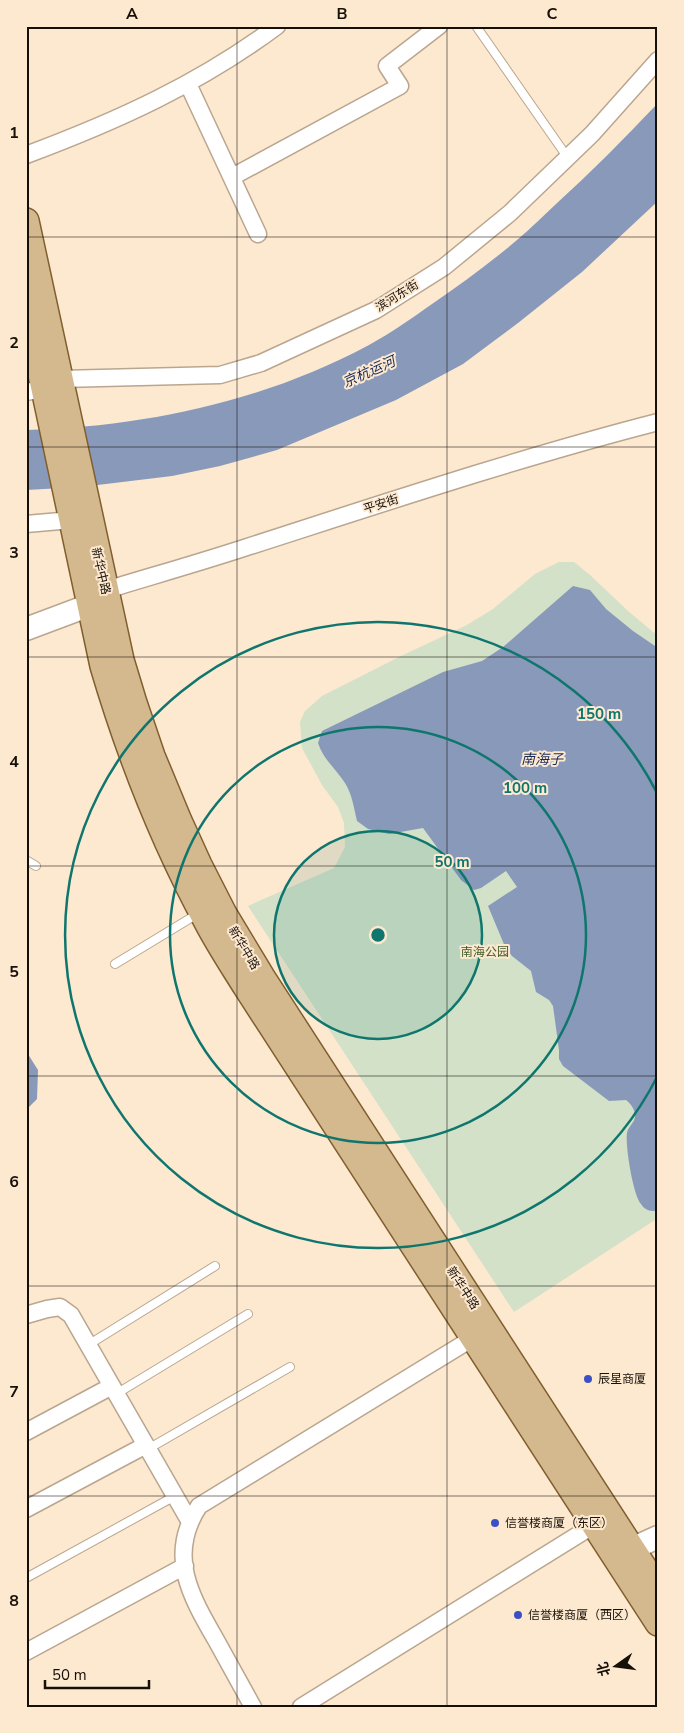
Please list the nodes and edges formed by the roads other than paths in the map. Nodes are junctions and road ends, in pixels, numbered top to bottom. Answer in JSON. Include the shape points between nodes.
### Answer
{"nodes":[{"id":1,"x":277,"y":26,"type":"edge"},
{"id":2,"x":439,"y":26,"type":"edge"},
{"id":3,"x":476,"y":26,"type":"edge"},
{"id":4,"x":658,"y":60,"type":"edge"},
{"id":5,"x":188,"y":84,"type":"junction"},
{"id":6,"x":26,"y":155,"type":"edge"},
{"id":7,"x":568,"y":158,"type":"junction"},
{"id":8,"x":232,"y":177,"type":"junction"},
{"id":9,"x":26,"y":221,"type":"edge"},
{"id":10,"x":258,"y":234,"type":"dead end"},
{"id":11,"x":26,"y":304,"type":"edge"},
{"id":12,"x":44,"y":387,"type":"edge"},
{"id":13,"x":658,"y":422,"type":"edge"},
{"id":14,"x":75,"y":507,"type":"junction"},
{"id":15,"x":26,"y":524,"type":"edge"},
{"id":16,"x":98,"y":597,"type":"junction"},
{"id":17,"x":26,"y":629,"type":"edge"},
{"id":18,"x":26,"y":860,"type":"edge"},
{"id":19,"x":36,"y":866,"type":"dead end"},
{"id":20,"x":201,"y":911,"type":"junction"},
{"id":21,"x":115,"y":964,"type":"dead end"},
{"id":22,"x":215,"y":1266,"type":"dead end"},
{"id":23,"x":248,"y":1314,"type":"dead end"},
{"id":24,"x":26,"y":1315,"type":"edge"},
{"id":25,"x":473,"y":1338,"type":"junction"},
{"id":26,"x":88,"y":1344,"type":"junction"},
{"id":27,"x":290,"y":1367,"type":"dead end"},
{"id":28,"x":114,"y":1390,"type":"junction"},
{"id":29,"x":26,"y":1432,"type":"edge"},
{"id":30,"x":147,"y":1447,"type":"junction"},
{"id":31,"x":175,"y":1496,"type":"junction"},
{"id":32,"x":26,"y":1509,"type":"edge"},
{"id":33,"x":190,"y":1522,"type":"junction"},
{"id":34,"x":594,"y":1525,"type":"junction"},
{"id":35,"x":658,"y":1537,"type":"edge"},
{"id":36,"x":624,"y":1553,"type":"junction"},
{"id":37,"x":185,"y":1566,"type":"junction"},
{"id":38,"x":26,"y":1578,"type":"edge"},
{"id":39,"x":658,"y":1589,"type":"edge"},
{"id":40,"x":658,"y":1623,"type":"edge"},
{"id":41,"x":26,"y":1652,"type":"edge"},
{"id":42,"x":253,"y":1707,"type":"edge"},
{"id":43,"x":301,"y":1707,"type":"edge"}],
"edges":[{"from":1,"to":5,"type":"street"},
{"from":2,"to":8,"type":"street","via":[[387,66],[400,86]]},
{"from":3,"to":7,"type":"lane"},
{"from":4,"to":7,"type":"street","name":"滨河东街"},
{"from":5,"to":6,"type":"street","via":[[93,130]]},
{"from":5,"to":8,"type":"street"},
{"from":7,"to":12,"type":"street","name":"滨河东街","via":[[510,213],[444,267],[376,310],[261,363],[220,375]]},
{"from":8,"to":10,"type":"street"},
{"from":9,"to":12,"type":"main road","name":"新华中路"},
{"from":11,"to":12,"type":"main road","name":"新华中路"},
{"from":12,"to":14,"type":"main road","name":"新华中路","via":[[61,422]]},
{"from":13,"to":16,"type":"street","name":"平安街","via":[[411,494]]},
{"from":14,"to":15,"type":"street"},
{"from":14,"to":16,"type":"main road","name":"新华中路"},
{"from":16,"to":17,"type":"street","name":"平安街"},
{"from":16,"to":20,"type":"main road","name":"新华中路","via":[[103,666],[116,710],[162,829]]},
{"from":16,"to":36,"type":"main road","name":"新华中路","via":[[152,756],[224,914]]},
{"from":18,"to":19,"type":"lane"},
{"from":20,"to":21,"type":"lane"},
{"from":20,"to":25,"type":"main road","name":"新华中路","via":[[252,996]]},
{"from":22,"to":26,"type":"lane"},
{"from":23,"to":28,"type":"lane"},
{"from":24,"to":26,"type":"street","via":[[60,1307],[71,1315]]},
{"from":25,"to":33,"type":"street","via":[[199,1506]]},
{"from":25,"to":34,"type":"main road","name":"新华中路"},
{"from":26,"to":28,"type":"street"},
{"from":27,"to":30,"type":"lane"},
{"from":28,"to":29,"type":"street"},
{"from":28,"to":30,"type":"street"},
{"from":30,"to":31,"type":"street"},
{"from":30,"to":32,"type":"street"},
{"from":31,"to":33,"type":"street"},
{"from":31,"to":38,"type":"lane"},
{"from":33,"to":37,"type":"street","via":[[185,1536]]},
{"from":34,"to":36,"type":"main road","name":"新华中路"},
{"from":34,"to":43,"type":"street"},
{"from":35,"to":36,"type":"street"},
{"from":36,"to":39,"type":"main road","name":"新华中路"},
{"from":36,"to":40,"type":"main road","name":"新华中路"},
{"from":37,"to":41,"type":"street"},
{"from":37,"to":42,"type":"street","via":[[197,1606]]}]}
